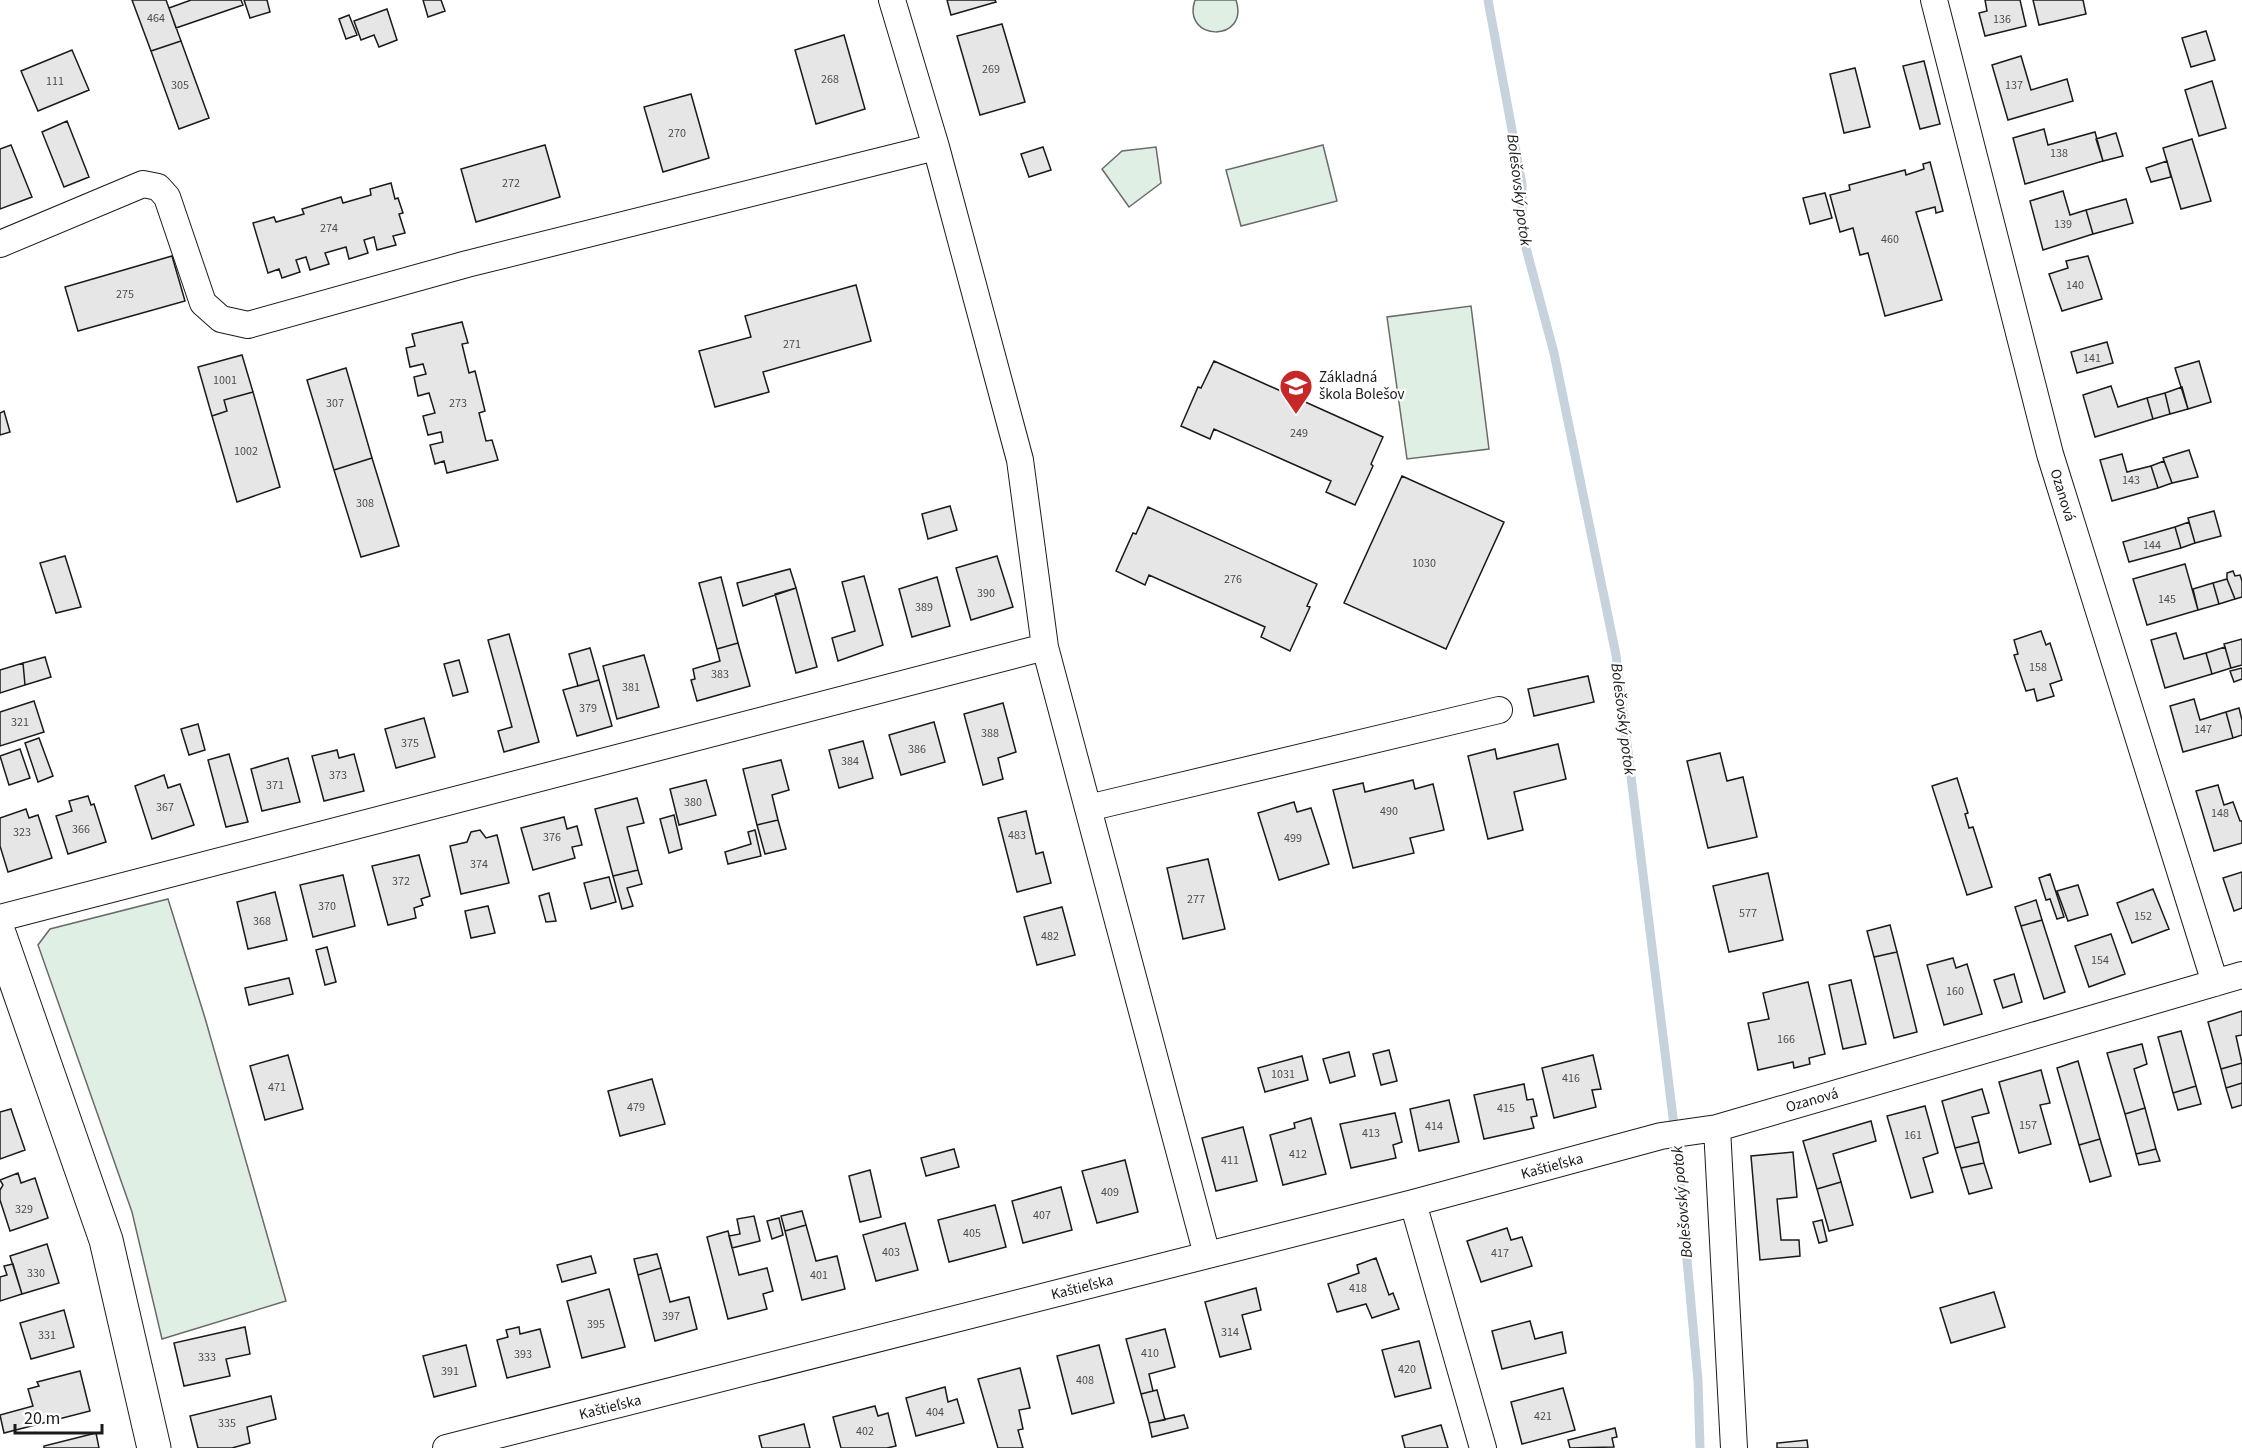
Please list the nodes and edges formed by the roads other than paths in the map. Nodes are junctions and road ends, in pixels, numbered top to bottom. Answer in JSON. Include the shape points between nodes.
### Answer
{"nodes":[{"id":1,"x":892,"y":0,"type":"edge"},
{"id":2,"x":1934,"y":0,"type":"edge"},
{"id":3,"x":936,"y":147,"type":"junction"},
{"id":4,"x":0,"y":244,"type":"edge"},
{"id":5,"x":1045,"y":647,"type":"junction"},
{"id":6,"x":1499,"y":710,"type":"dead end"},
{"id":7,"x":1088,"y":808,"type":"junction"},
{"id":8,"x":0,"y":918,"type":"edge"},
{"id":9,"x":0,"y":936,"type":"edge"},
{"id":10,"x":2242,"y":975,"type":"edge"},
{"id":11,"x":2215,"y":982,"type":"junction"},
{"id":12,"x":1717,"y":1128,"type":"junction"},
{"id":13,"x":1413,"y":1203,"type":"junction"},
{"id":14,"x":1208,"y":1255,"type":"junction"},
{"id":15,"x":154,"y":1448,"type":"edge"},
{"id":16,"x":447,"y":1448,"type":"edge"},
{"id":17,"x":1482,"y":1448,"type":"edge"},
{"id":18,"x":1734,"y":1448,"type":"edge"}],
"edges":[{"from":1,"to":3,"type":"street"},
{"from":2,"to":11,"type":"street","name":"Ozanová","via":[[2050,454]]},
{"from":3,"to":4,"type":"street","via":[[467,264],[248,325],[221,319],[203,303],[167,197],[158,187],[143,184]]},
{"from":3,"to":5,"type":"street","via":[[1020,460]]},
{"from":5,"to":7,"type":"street"},
{"from":5,"to":8,"type":"street"},
{"from":6,"to":7,"type":"street"},
{"from":7,"to":14,"type":"street"},
{"from":9,"to":15,"type":"street","via":[[106,1240]]},
{"from":10,"to":11,"type":"street","name":"Ozanová"},
{"from":11,"to":12,"type":"street","name":"Ozanová"},
{"from":12,"to":13,"type":"street","name":"Kaštieľska","via":[[1661,1136]]},
{"from":12,"to":18,"type":"street"},
{"from":13,"to":14,"type":"street","name":"Kaštieľska"},
{"from":13,"to":17,"type":"street"},
{"from":14,"to":16,"type":"street","name":"Kaštieľska"}]}
